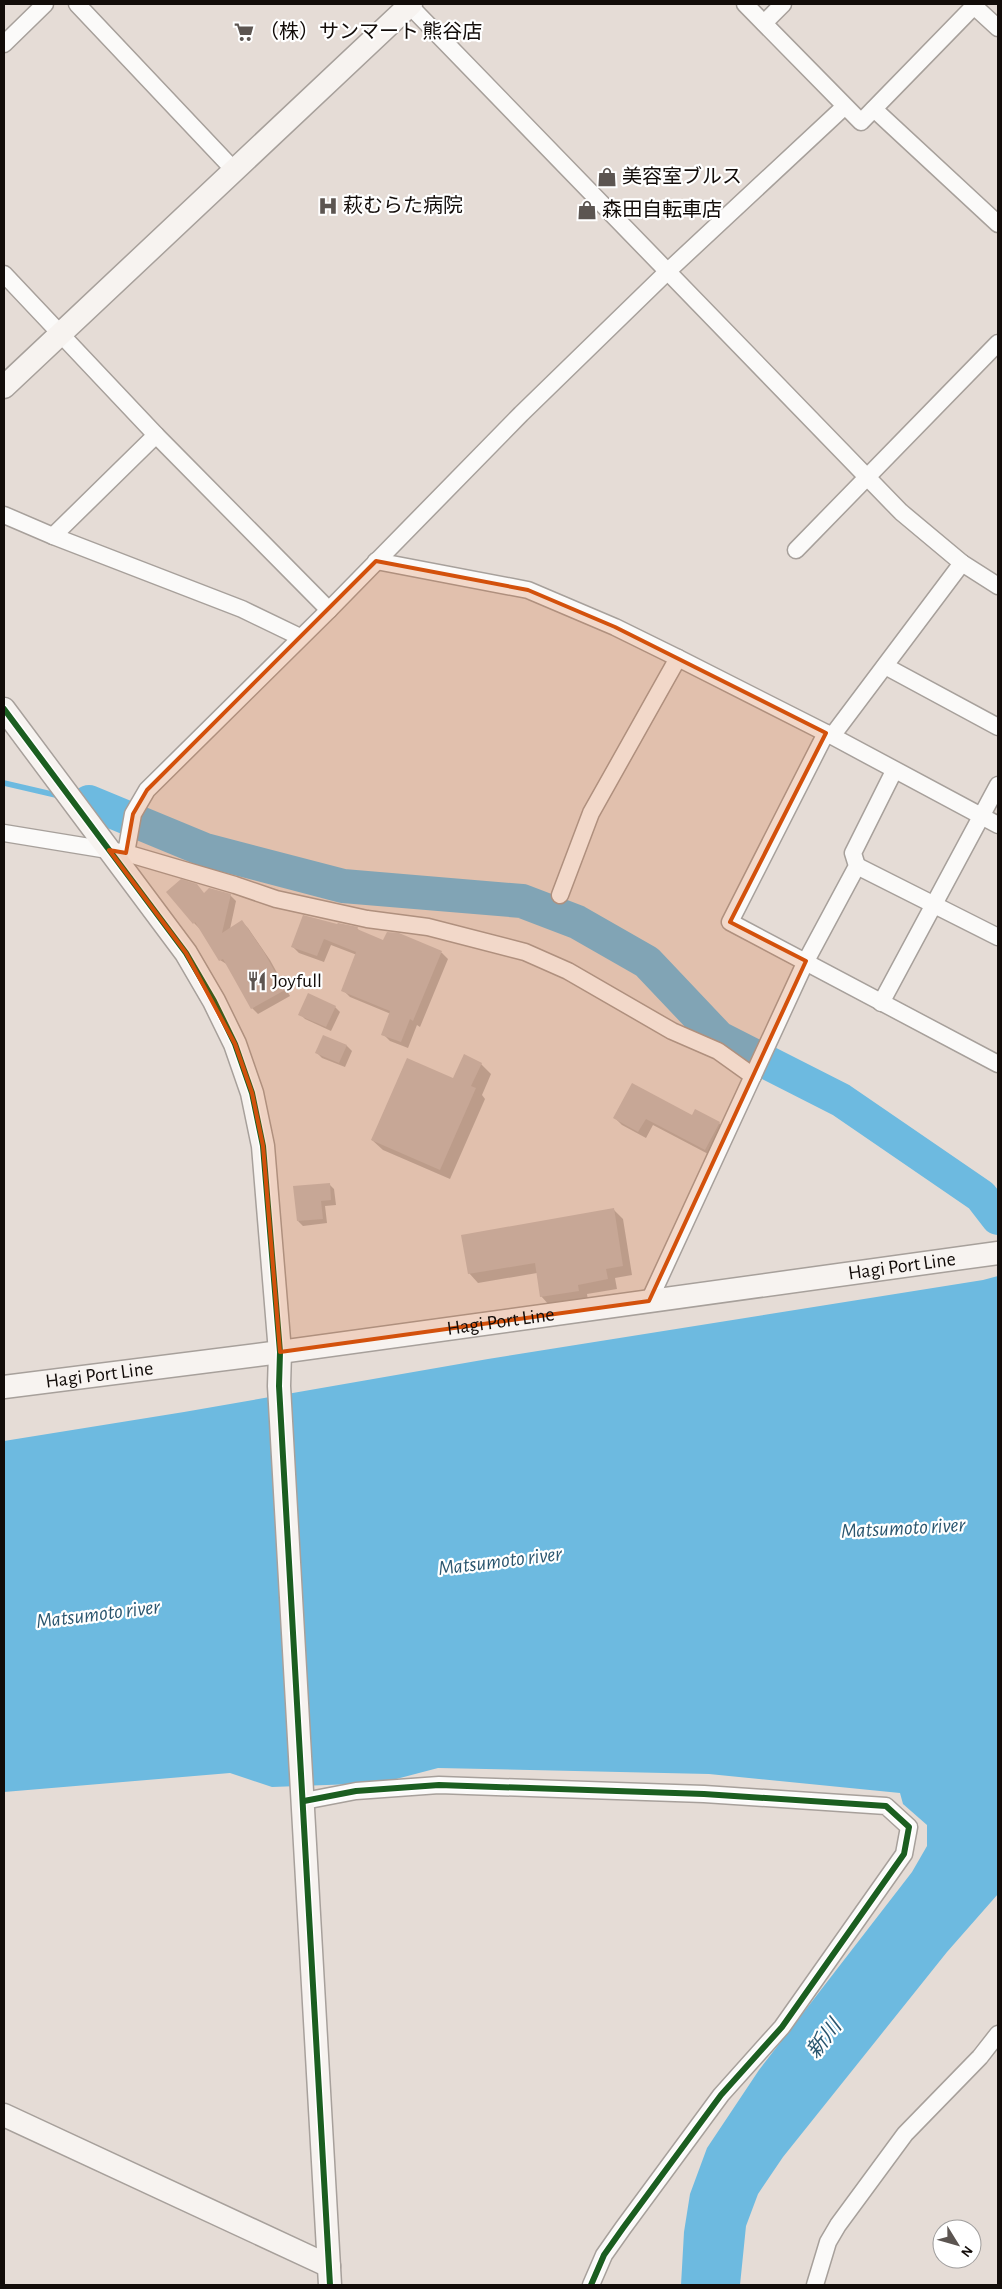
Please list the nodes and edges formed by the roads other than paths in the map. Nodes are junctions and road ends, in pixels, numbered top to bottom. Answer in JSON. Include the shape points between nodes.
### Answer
{"nodes":[{"id":1,"x":45,"y":4,"type":"edge"},
{"id":2,"x":77,"y":4,"type":"edge"},
{"id":3,"x":410,"y":4,"type":"edge"},
{"id":4,"x":745,"y":4,"type":"edge"},
{"id":5,"x":783,"y":4,"type":"edge"},
{"id":6,"x":975,"y":5,"type":"edge"},
{"id":7,"x":764,"y":23,"type":"junction"},
{"id":8,"x":998,"y":28,"type":"edge"},
{"id":9,"x":4,"y":44,"type":"edge"},
{"id":10,"x":844,"y":107,"type":"junction"},
{"id":11,"x":874,"y":109,"type":"junction"},
{"id":12,"x":233,"y":169,"type":"junction"},
{"id":13,"x":998,"y":224,"type":"edge"},
{"id":14,"x":668,"y":271,"type":"junction"},
{"id":15,"x":4,"y":274,"type":"edge"},
{"id":16,"x":60,"y":333,"type":"junction"},
{"id":17,"x":998,"y":343,"type":"edge"},
{"id":18,"x":4,"y":387,"type":"edge"},
{"id":19,"x":156,"y":435,"type":"junction"},
{"id":20,"x":866,"y":477,"type":"junction"},
{"id":21,"x":4,"y":515,"type":"edge"},
{"id":22,"x":53,"y":536,"type":"junction"},
{"id":23,"x":796,"y":550,"type":"dead end"},
{"id":24,"x":376,"y":561,"type":"junction"},
{"id":25,"x":962,"y":563,"type":"junction"},
{"id":26,"x":998,"y":586,"type":"edge"},
{"id":27,"x":329,"y":610,"type":"junction"},
{"id":28,"x":300,"y":637,"type":"junction"},
{"id":29,"x":678,"y":658,"type":"junction"},
{"id":30,"x":885,"y":666,"type":"junction"},
{"id":31,"x":4,"y":709,"type":"edge"},
{"id":32,"x":998,"y":727,"type":"edge"},
{"id":33,"x":829,"y":735,"type":"junction"},
{"id":34,"x":894,"y":771,"type":"junction"},
{"id":35,"x":998,"y":785,"type":"edge"},
{"id":36,"x":981,"y":816,"type":"junction"},
{"id":37,"x":998,"y":825,"type":"edge"},
{"id":38,"x":4,"y":833,"type":"edge"},
{"id":39,"x":118,"y":852,"type":"junction"},
{"id":40,"x":858,"y":866,"type":"junction"},
{"id":41,"x":560,"y":895,"type":"dead end"},
{"id":42,"x":935,"y":904,"type":"junction"},
{"id":43,"x":998,"y":937,"type":"edge"},
{"id":44,"x":806,"y":962,"type":"junction"},
{"id":45,"x":881,"y":1003,"type":"junction"},
{"id":46,"x":998,"y":1064,"type":"edge"},
{"id":47,"x":755,"y":1072,"type":"junction"},
{"id":48,"x":997,"y":1253,"type":"edge"},
{"id":49,"x":649,"y":1301,"type":"junction"},
{"id":50,"x":280,"y":1352,"type":"junction"},
{"id":51,"x":4,"y":1387,"type":"edge"},
{"id":52,"x":303,"y":1795,"type":"junction"},
{"id":53,"x":998,"y":2034,"type":"edge"},
{"id":54,"x":4,"y":2115,"type":"edge"},
{"id":55,"x":329,"y":2276,"type":"edge"},
{"id":56,"x":342,"y":2285,"type":"edge"},
{"id":57,"x":591,"y":2285,"type":"edge"},
{"id":58,"x":815,"y":2285,"type":"edge"}],
"edges":[{"from":1,"to":9,"type":"street"},
{"from":2,"to":12,"type":"street"},
{"from":3,"to":12,"type":"street"},
{"from":3,"to":14,"type":"street"},
{"from":4,"to":7,"type":"street"},
{"from":5,"to":7,"type":"street"},
{"from":6,"to":8,"type":"street"},
{"from":6,"to":11,"type":"street"},
{"from":7,"to":10,"type":"street"},
{"from":10,"to":11,"type":"street","via":[[861,122]]},
{"from":10,"to":14,"type":"street"},
{"from":11,"to":13,"type":"street"},
{"from":12,"to":16,"type":"street"},
{"from":14,"to":20,"type":"street"},
{"from":14,"to":24,"type":"street"},
{"from":15,"to":16,"type":"street"},
{"from":16,"to":18,"type":"street"},
{"from":16,"to":19,"type":"street"},
{"from":17,"to":20,"type":"street"},
{"from":19,"to":22,"type":"street"},
{"from":19,"to":27,"type":"street"},
{"from":20,"to":23,"type":"street"},
{"from":20,"to":25,"type":"street","via":[[901,512]]},
{"from":21,"to":22,"type":"street"},
{"from":22,"to":28,"type":"street","via":[[242,608]]},
{"from":24,"to":27,"type":"street"},
{"from":24,"to":29,"type":"street","via":[[528,590]]},
{"from":25,"to":26,"type":"street"},
{"from":25,"to":30,"type":"street"},
{"from":27,"to":28,"type":"street"},
{"from":28,"to":39,"type":"street","via":[[147,790],[133,814]]},
{"from":29,"to":33,"type":"street"},
{"from":29,"to":41,"type":"street","via":[[591,813]]},
{"from":30,"to":32,"type":"street"},
{"from":30,"to":33,"type":"street"},
{"from":31,"to":39,"type":"street"},
{"from":33,"to":34,"type":"street"},
{"from":33,"to":44,"type":"street","via":[[730,922]]},
{"from":34,"to":36,"type":"street"},
{"from":34,"to":40,"type":"street","via":[[853,853]]},
{"from":35,"to":36,"type":"street"},
{"from":36,"to":37,"type":"street"},
{"from":36,"to":42,"type":"street"},
{"from":38,"to":39,"type":"street"},
{"from":39,"to":47,"type":"street","via":[[276,899],[367,919],[428,927],[525,952],[568,971],[672,1031]]},
{"from":39,"to":50,"type":"street","via":[[214,1001],[235,1044],[252,1093],[264,1146]]},
{"from":40,"to":42,"type":"street"},
{"from":40,"to":44,"type":"street"},
{"from":42,"to":43,"type":"street"},
{"from":42,"to":45,"type":"street"},
{"from":44,"to":45,"type":"street"},
{"from":44,"to":47,"type":"street"},
{"from":45,"to":46,"type":"street"},
{"from":47,"to":49,"type":"street"},
{"from":48,"to":49,"type":"street","name":"Hagi Port Line"},
{"from":49,"to":50,"type":"street","name":"Hagi Port Line"},
{"from":50,"to":51,"type":"street","name":"Hagi Port Line"},
{"from":50,"to":52,"type":"street","via":[[279,1386]]},
{"from":52,"to":55,"type":"street"},
{"from":52,"to":57,"type":"street","via":[[438,1785],[704,1794],[886,1806],[909,1826],[904,1854],[782,2027],[721,2095],[623,2228],[604,2255]]},
{"from":53,"to":58,"type":"street","via":[[980,2058],[905,2134],[860,2195],[828,2242]]},
{"from":54,"to":55,"type":"street"},
{"from":55,"to":56,"type":"street"}]}
